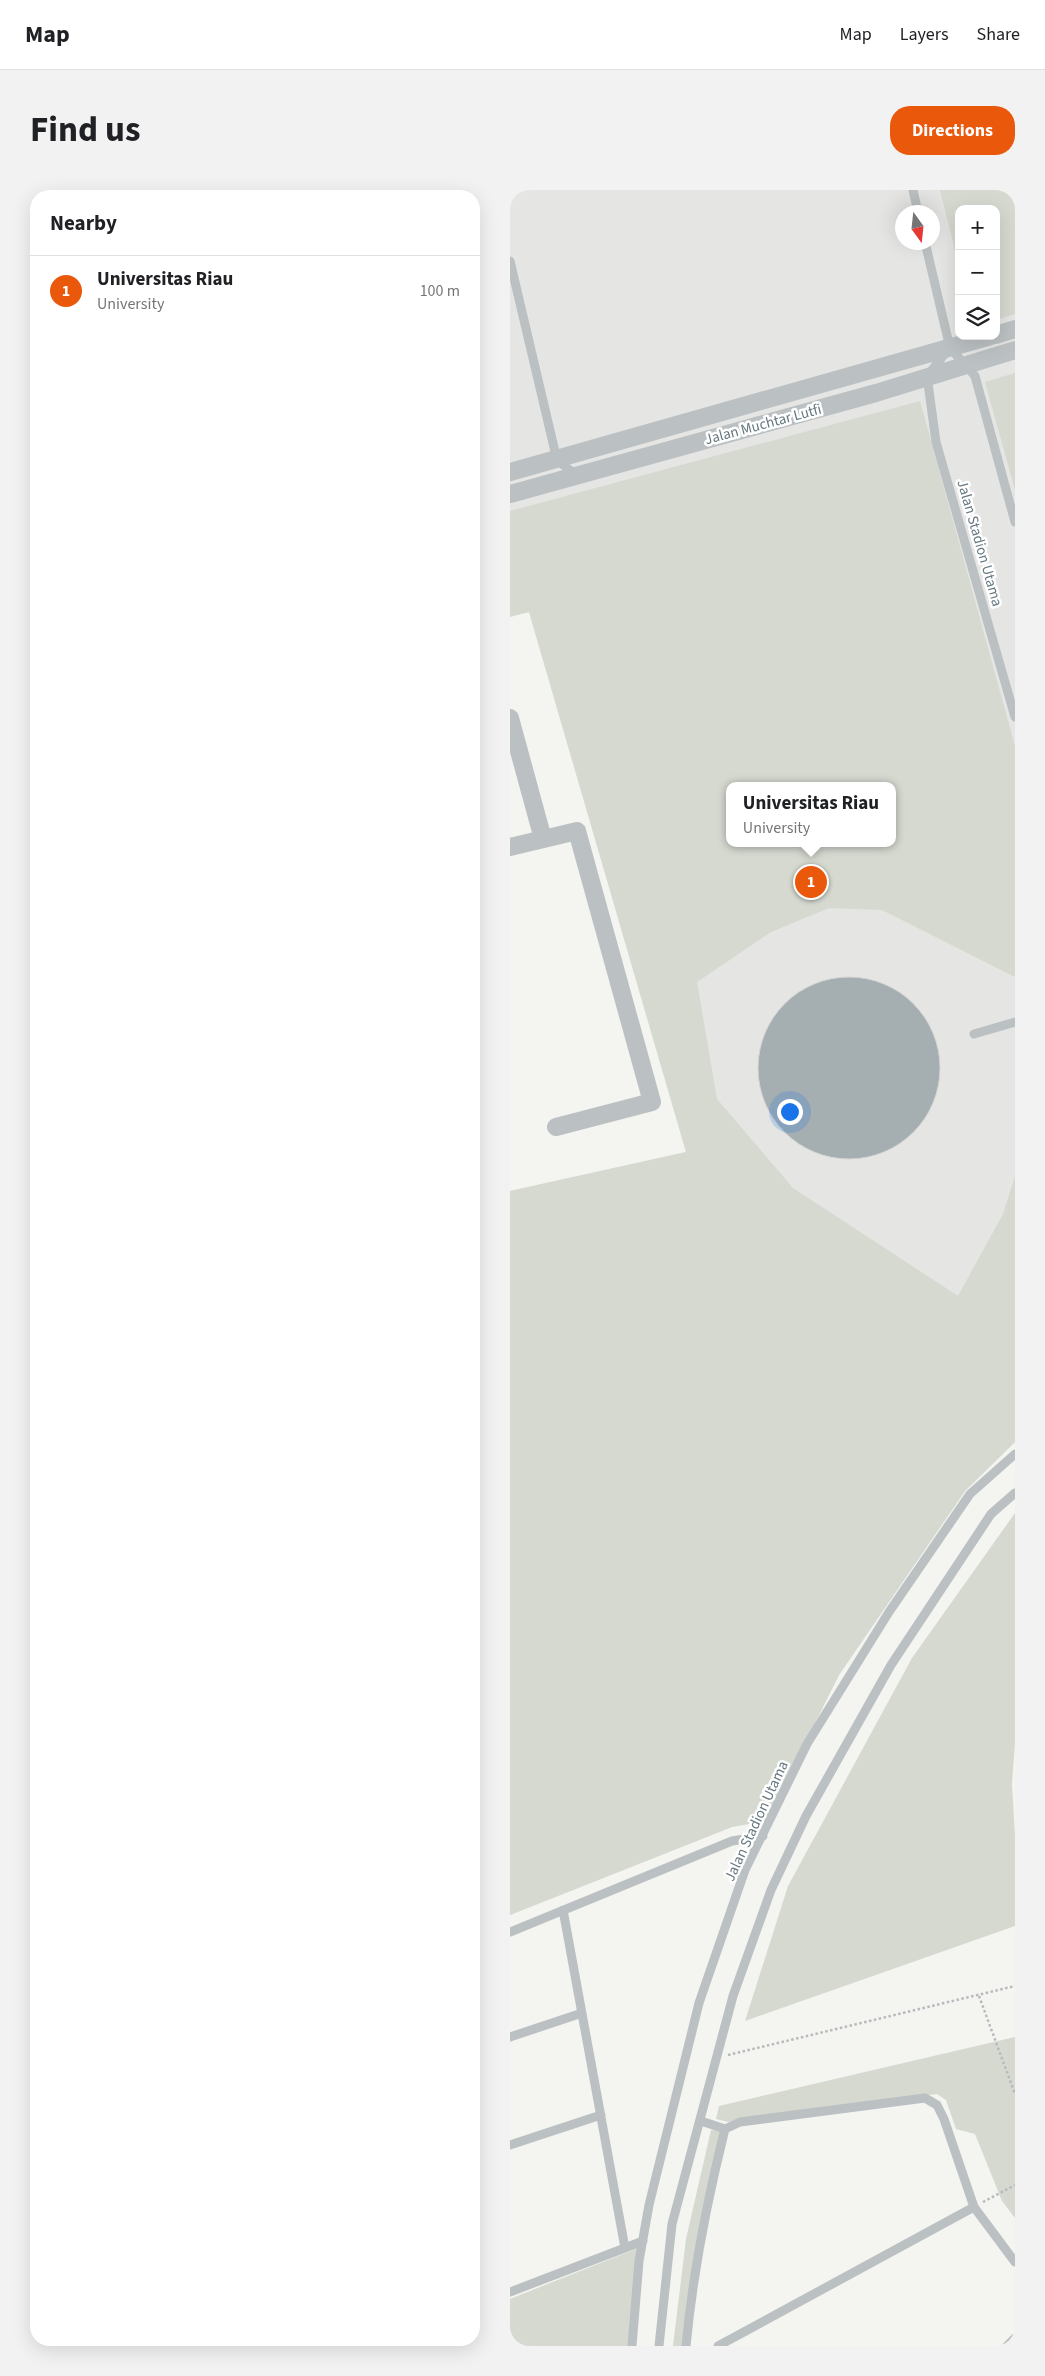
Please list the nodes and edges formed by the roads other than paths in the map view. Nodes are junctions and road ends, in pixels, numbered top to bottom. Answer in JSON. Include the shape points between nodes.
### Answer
{"nodes":[{"id":1,"x":913,"y":190,"type":"edge"},
{"id":2,"x":916,"y":205,"type":"edge"},
{"id":3,"x":927,"y":250,"type":"edge"},
{"id":4,"x":510,"y":261,"type":"edge"},
{"id":5,"x":1015,"y":329,"type":"edge"},
{"id":6,"x":1000,"y":334,"type":"edge"},
{"id":7,"x":977,"y":340,"type":"edge"},
{"id":8,"x":950,"y":348,"type":"junction"},
{"id":9,"x":1015,"y":350,"type":"edge"},
{"id":10,"x":964,"y":365,"type":"junction"},
{"id":11,"x":927,"y":376,"type":"junction"},
{"id":12,"x":557,"y":460,"type":"junction"},
{"id":13,"x":510,"y":472,"type":"edge"},
{"id":14,"x":576,"y":475,"type":"junction"},
{"id":15,"x":510,"y":494,"type":"edge"},
{"id":16,"x":1015,"y":522,"type":"edge"},
{"id":17,"x":1015,"y":717,"type":"edge"},
{"id":18,"x":510,"y":718,"type":"edge"},
{"id":19,"x":543,"y":840,"type":"junction"},
{"id":20,"x":510,"y":847,"type":"edge"},
{"id":21,"x":1015,"y":1022,"type":"edge"},
{"id":22,"x":974,"y":1034,"type":"dead end"},
{"id":23,"x":556,"y":1127,"type":"dead end"},
{"id":24,"x":1015,"y":1454,"type":"edge"},
{"id":25,"x":1015,"y":1493,"type":"edge"},
{"id":26,"x":763,"y":1836,"type":"junction"},
{"id":27,"x":563,"y":1910,"type":"junction"},
{"id":28,"x":510,"y":1932,"type":"edge"},
{"id":29,"x":582,"y":2013,"type":"junction"},
{"id":30,"x":510,"y":2037,"type":"edge"},
{"id":31,"x":601,"y":2115,"type":"junction"},
{"id":32,"x":701,"y":2121,"type":"junction"},
{"id":33,"x":725,"y":2130,"type":"junction"},
{"id":34,"x":510,"y":2145,"type":"edge"},
{"id":35,"x":974,"y":2207,"type":"junction"},
{"id":36,"x":643,"y":2241,"type":"junction"},
{"id":37,"x":625,"y":2248,"type":"junction"},
{"id":38,"x":1015,"y":2262,"type":"edge"},
{"id":39,"x":510,"y":2292,"type":"edge"},
{"id":40,"x":1015,"y":2338,"type":"edge"},
{"id":41,"x":632,"y":2346,"type":"edge"},
{"id":42,"x":659,"y":2346,"type":"edge"},
{"id":43,"x":686,"y":2346,"type":"edge"},
{"id":44,"x":718,"y":2346,"type":"edge"},
{"id":45,"x":1007,"y":2346,"type":"edge"}],
"edges":[{"from":1,"to":2,"type":"lane"},
{"from":3,"to":8,"type":"lane"},
{"from":4,"to":12,"type":"lane"},
{"from":5,"to":6,"type":"street"},
{"from":7,"to":8,"type":"street","name":"Jalan Muchtar Lutfi"},
{"from":8,"to":10,"type":"lane"},
{"from":8,"to":11,"type":"lane"},
{"from":8,"to":12,"type":"street","name":"Jalan Muchtar Lutfi"},
{"from":9,"to":10,"type":"street","name":"Jalan Muchtar Lutfi"},
{"from":10,"to":11,"type":"street","name":"Jalan Muchtar Lutfi"},
{"from":10,"to":16,"type":"lane","via":[[975,376]]},
{"from":11,"to":14,"type":"street","name":"Jalan Muchtar Lutfi","via":[[876,393]]},
{"from":11,"to":17,"type":"lane","name":"Jalan Stadion Utama","via":[[936,442]]},
{"from":12,"to":13,"type":"street","name":"Jalan Muchtar Lutfi"},
{"from":12,"to":14,"type":"lane"},
{"from":14,"to":15,"type":"street","name":"Jalan Muchtar Lutfi"},
{"from":18,"to":19,"type":"street"},
{"from":19,"to":20,"type":"street"},
{"from":19,"to":23,"type":"street","via":[[577,831],[652,1102]]},
{"from":21,"to":22,"type":"lane"},
{"from":24,"to":26,"type":"lane","name":"Jalan Stadion Utama","via":[[970,1494],[889,1612],[807,1744]]},
{"from":25,"to":32,"type":"lane","via":[[991,1514],[891,1665],[806,1816],[770,1890],[733,1996]]},
{"from":26,"to":27,"type":"lane","via":[[732,1841]]},
{"from":26,"to":36,"type":"lane","name":"Jalan Stadion Utama","via":[[745,1870],[699,2003]]},
{"from":27,"to":28,"type":"lane"},
{"from":27,"to":29,"type":"lane"},
{"from":29,"to":30,"type":"lane"},
{"from":29,"to":31,"type":"lane"},
{"from":31,"to":34,"type":"lane"},
{"from":31,"to":37,"type":"lane"},
{"from":32,"to":33,"type":"lane"},
{"from":32,"to":42,"type":"lane","via":[[672,2224]]},
{"from":33,"to":35,"type":"lane","via":[[740,2122],[925,2098],[937,2105],[944,2119]]},
{"from":33,"to":43,"type":"lane","via":[[705,2214]]},
{"from":35,"to":38,"type":"lane"},
{"from":35,"to":44,"type":"lane"},
{"from":36,"to":37,"type":"lane"},
{"from":36,"to":41,"type":"lane","name":"Jalan Stadion Utama"},
{"from":37,"to":39,"type":"lane"},
{"from":40,"to":45,"type":"lane"}]}
